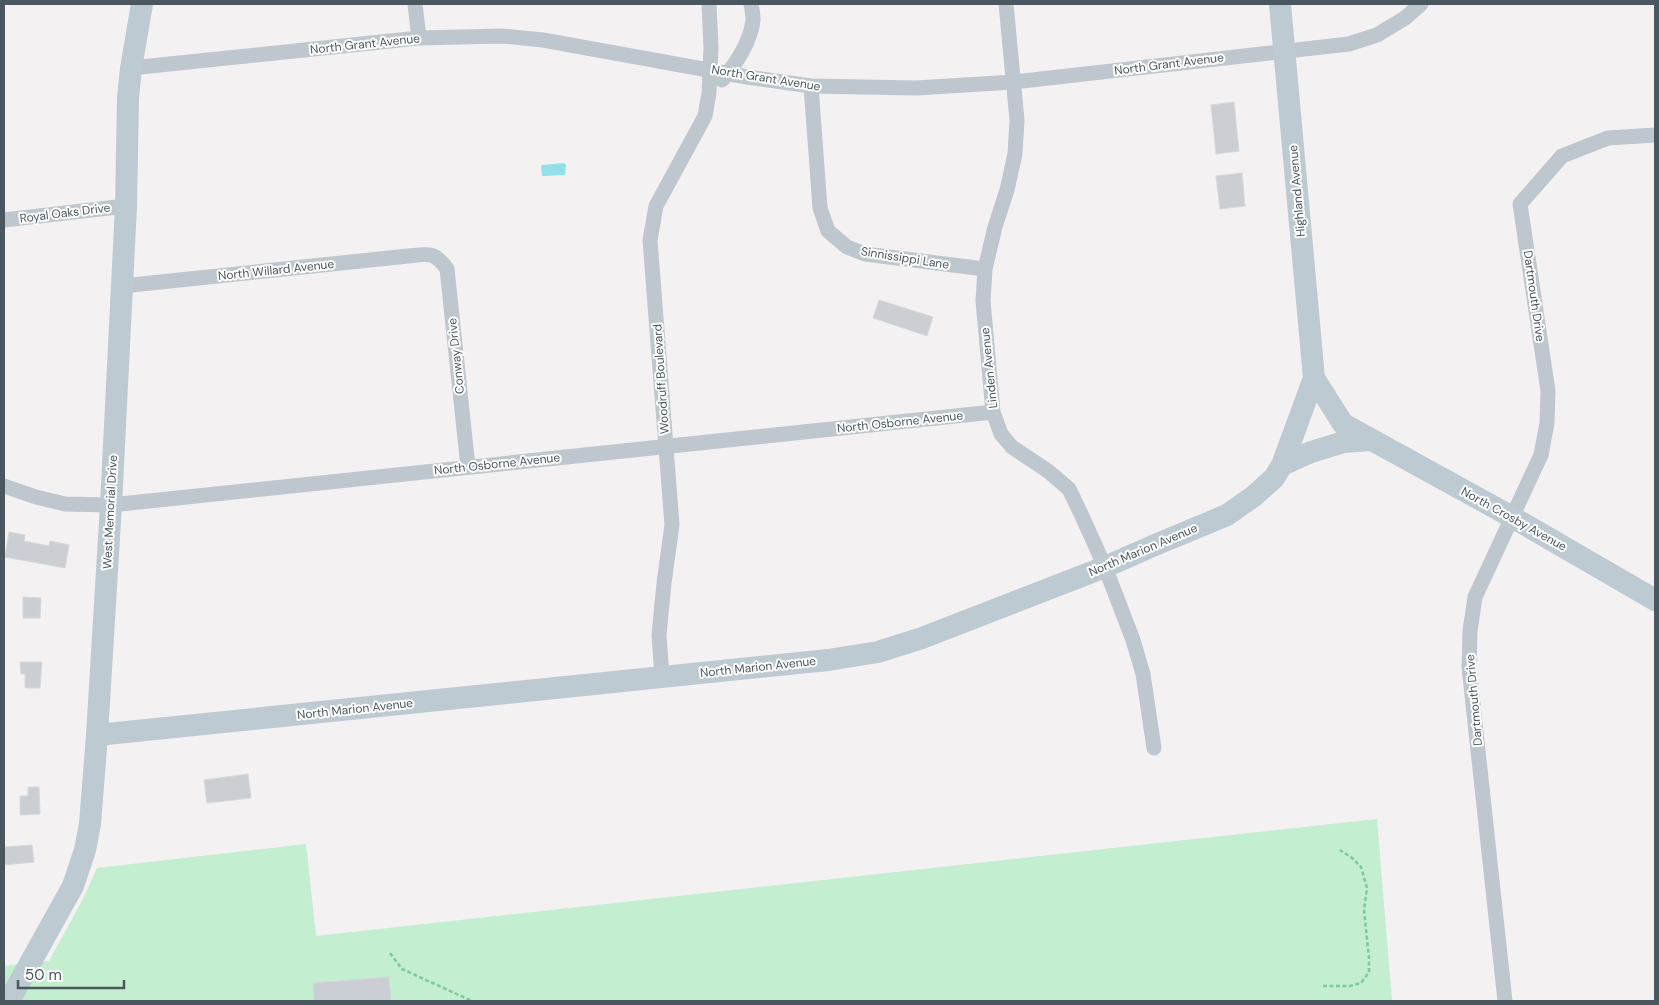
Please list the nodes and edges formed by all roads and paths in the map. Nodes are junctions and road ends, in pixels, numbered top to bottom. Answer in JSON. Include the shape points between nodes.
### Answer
{"nodes":[{"id":1,"x":142,"y":4,"type":"edge"},
{"id":2,"x":415,"y":4,"type":"edge"},
{"id":3,"x":709,"y":4,"type":"edge"},
{"id":4,"x":751,"y":4,"type":"edge"},
{"id":5,"x":1006,"y":4,"type":"edge"},
{"id":6,"x":1280,"y":4,"type":"edge"},
{"id":7,"x":1421,"y":4,"type":"edge"},
{"id":8,"x":419,"y":38,"type":"junction"},
{"id":9,"x":1285,"y":51,"type":"junction"},
{"id":10,"x":131,"y":68,"type":"junction"},
{"id":11,"x":710,"y":69,"type":"junction"},
{"id":12,"x":728,"y":73,"type":"junction"},
{"id":13,"x":1014,"y":82,"type":"junction"},
{"id":14,"x":812,"y":86,"type":"junction"},
{"id":15,"x":709,"y":93,"type":"junction"},
{"id":16,"x":1655,"y":135,"type":"edge"},
{"id":17,"x":126,"y":206,"type":"junction"},
{"id":18,"x":4,"y":220,"type":"edge"},
{"id":19,"x":429,"y":254,"type":"joint"},
{"id":20,"x":985,"y":269,"type":"junction"},
{"id":21,"x":122,"y":286,"type":"junction"},
{"id":22,"x":1314,"y":378,"type":"junction"},
{"id":23,"x":993,"y":412,"type":"junction"},
{"id":24,"x":1371,"y":440,"type":"junction"},
{"id":25,"x":666,"y":447,"type":"junction"},
{"id":26,"x":1282,"y":465,"type":"junction"},
{"id":27,"x":468,"y":467,"type":"junction"},
{"id":28,"x":4,"y":486,"type":"edge"},
{"id":29,"x":111,"y":505,"type":"junction"},
{"id":30,"x":1512,"y":517,"type":"junction"},
{"id":31,"x":1105,"y":567,"type":"junction"},
{"id":32,"x":1655,"y":600,"type":"edge"},
{"id":33,"x":662,"y":677,"type":"junction"},
{"id":34,"x":97,"y":735,"type":"junction"},
{"id":35,"x":1154,"y":748,"type":"dead end"},
{"id":36,"x":1340,"y":850,"type":"dead end"},
{"id":37,"x":390,"y":953,"type":"dead end"},
{"id":38,"x":1323,"y":986,"type":"dead end"},
{"id":39,"x":9,"y":1001,"type":"edge"},
{"id":40,"x":472,"y":1001,"type":"edge"},
{"id":41,"x":1505,"y":1001,"type":"edge"}],
"edges":[{"from":1,"to":10,"type":"street","name":"West Memorial Drive"},
{"from":2,"to":8,"type":"street"},
{"from":3,"to":11,"type":"street","name":"Woodruff Boulevard"},
{"from":4,"to":12,"type":"street","via":[[753,20],[748,37]]},
{"from":5,"to":13,"type":"street","name":"Linden Avenue"},
{"from":6,"to":9,"type":"street","name":"Highland Avenue"},
{"from":7,"to":9,"type":"street","name":"North Grant Avenue","via":[[1377,35],[1349,44]]},
{"from":8,"to":10,"type":"street","name":"North Grant Avenue"},
{"from":8,"to":11,"type":"street","name":"North Grant Avenue","via":[[502,36],[543,40]]},
{"from":9,"to":13,"type":"street","name":"North Grant Avenue"},
{"from":9,"to":22,"type":"street","name":"Highland Avenue"},
{"from":10,"to":17,"type":"street","name":"West Memorial Drive"},
{"from":11,"to":12,"type":"street","name":"North Grant Avenue"},
{"from":11,"to":15,"type":"street","name":"Woodruff Boulevard"},
{"from":12,"to":14,"type":"street","name":"North Grant Avenue"},
{"from":12,"to":15,"type":"street"},
{"from":13,"to":14,"type":"street","name":"North Grant Avenue","via":[[916,88]]},
{"from":13,"to":20,"type":"street","name":"Linden Avenue","via":[[1016,154]]},
{"from":14,"to":20,"type":"street","name":"Sinnissippi Lane","via":[[820,208],[828,231],[847,247],[865,254]]},
{"from":15,"to":25,"type":"street","name":"Woodruff Boulevard","via":[[705,116],[656,206],[650,240]]},
{"from":16,"to":30,"type":"street","name":"Dartmouth Drive","via":[[1608,138],[1562,156],[1520,204],[1548,391],[1541,455]]},
{"from":17,"to":18,"type":"street","name":"Royal Oaks Drive"},
{"from":17,"to":21,"type":"street","name":"West Memorial Drive"},
{"from":19,"to":21,"type":"street","name":"North Willard Avenue"},
{"from":19,"to":27,"type":"street","name":"Conway Drive","via":[[440,259],[447,269]]},
{"from":20,"to":23,"type":"street","name":"Linden Avenue","via":[[983,301]]},
{"from":21,"to":29,"type":"street","name":"West Memorial Drive"},
{"from":22,"to":24,"type":"street","name":"North Crosby Avenue","via":[[1342,424]]},
{"from":22,"to":26,"type":"street","name":"North Marion Avenue"},
{"from":23,"to":25,"type":"street","name":"North Osborne Avenue"},
{"from":23,"to":31,"type":"street","name":"Linden Avenue","via":[[1001,434],[1012,447],[1069,489]]},
{"from":24,"to":26,"type":"street","via":[[1344,442]]},
{"from":24,"to":30,"type":"street","name":"North Crosby Avenue"},
{"from":25,"to":27,"type":"street","name":"North Osborne Avenue"},
{"from":25,"to":33,"type":"street","name":"Woodruff Boulevard","via":[[672,525],[659,635]]},
{"from":26,"to":31,"type":"street","name":"North Marion Avenue","via":[[1274,478],[1254,496],[1226,514]]},
{"from":27,"to":29,"type":"street","name":"North Osborne Avenue"},
{"from":28,"to":29,"type":"street","name":"North Osborne Avenue","via":[[65,504]]},
{"from":29,"to":34,"type":"street","name":"West Memorial Drive"},
{"from":30,"to":32,"type":"street","name":"North Crosby Avenue"},
{"from":30,"to":41,"type":"street","name":"Dartmouth Drive","via":[[1475,597],[1469,668]]},
{"from":31,"to":33,"type":"street","name":"North Marion Avenue","via":[[878,652]]},
{"from":31,"to":35,"type":"street","name":"Linden Avenue","via":[[1144,674]]},
{"from":33,"to":34,"type":"street","name":"North Marion Avenue"},
{"from":34,"to":39,"type":"street","name":"West Memorial Drive","via":[[90,824],[80,866],[69,894]]},
{"from":36,"to":38,"type":"path","via":[[1361,867],[1367,888],[1364,910],[1369,972],[1361,983]]},
{"from":37,"to":40,"type":"path","via":[[402,969]]}]}
